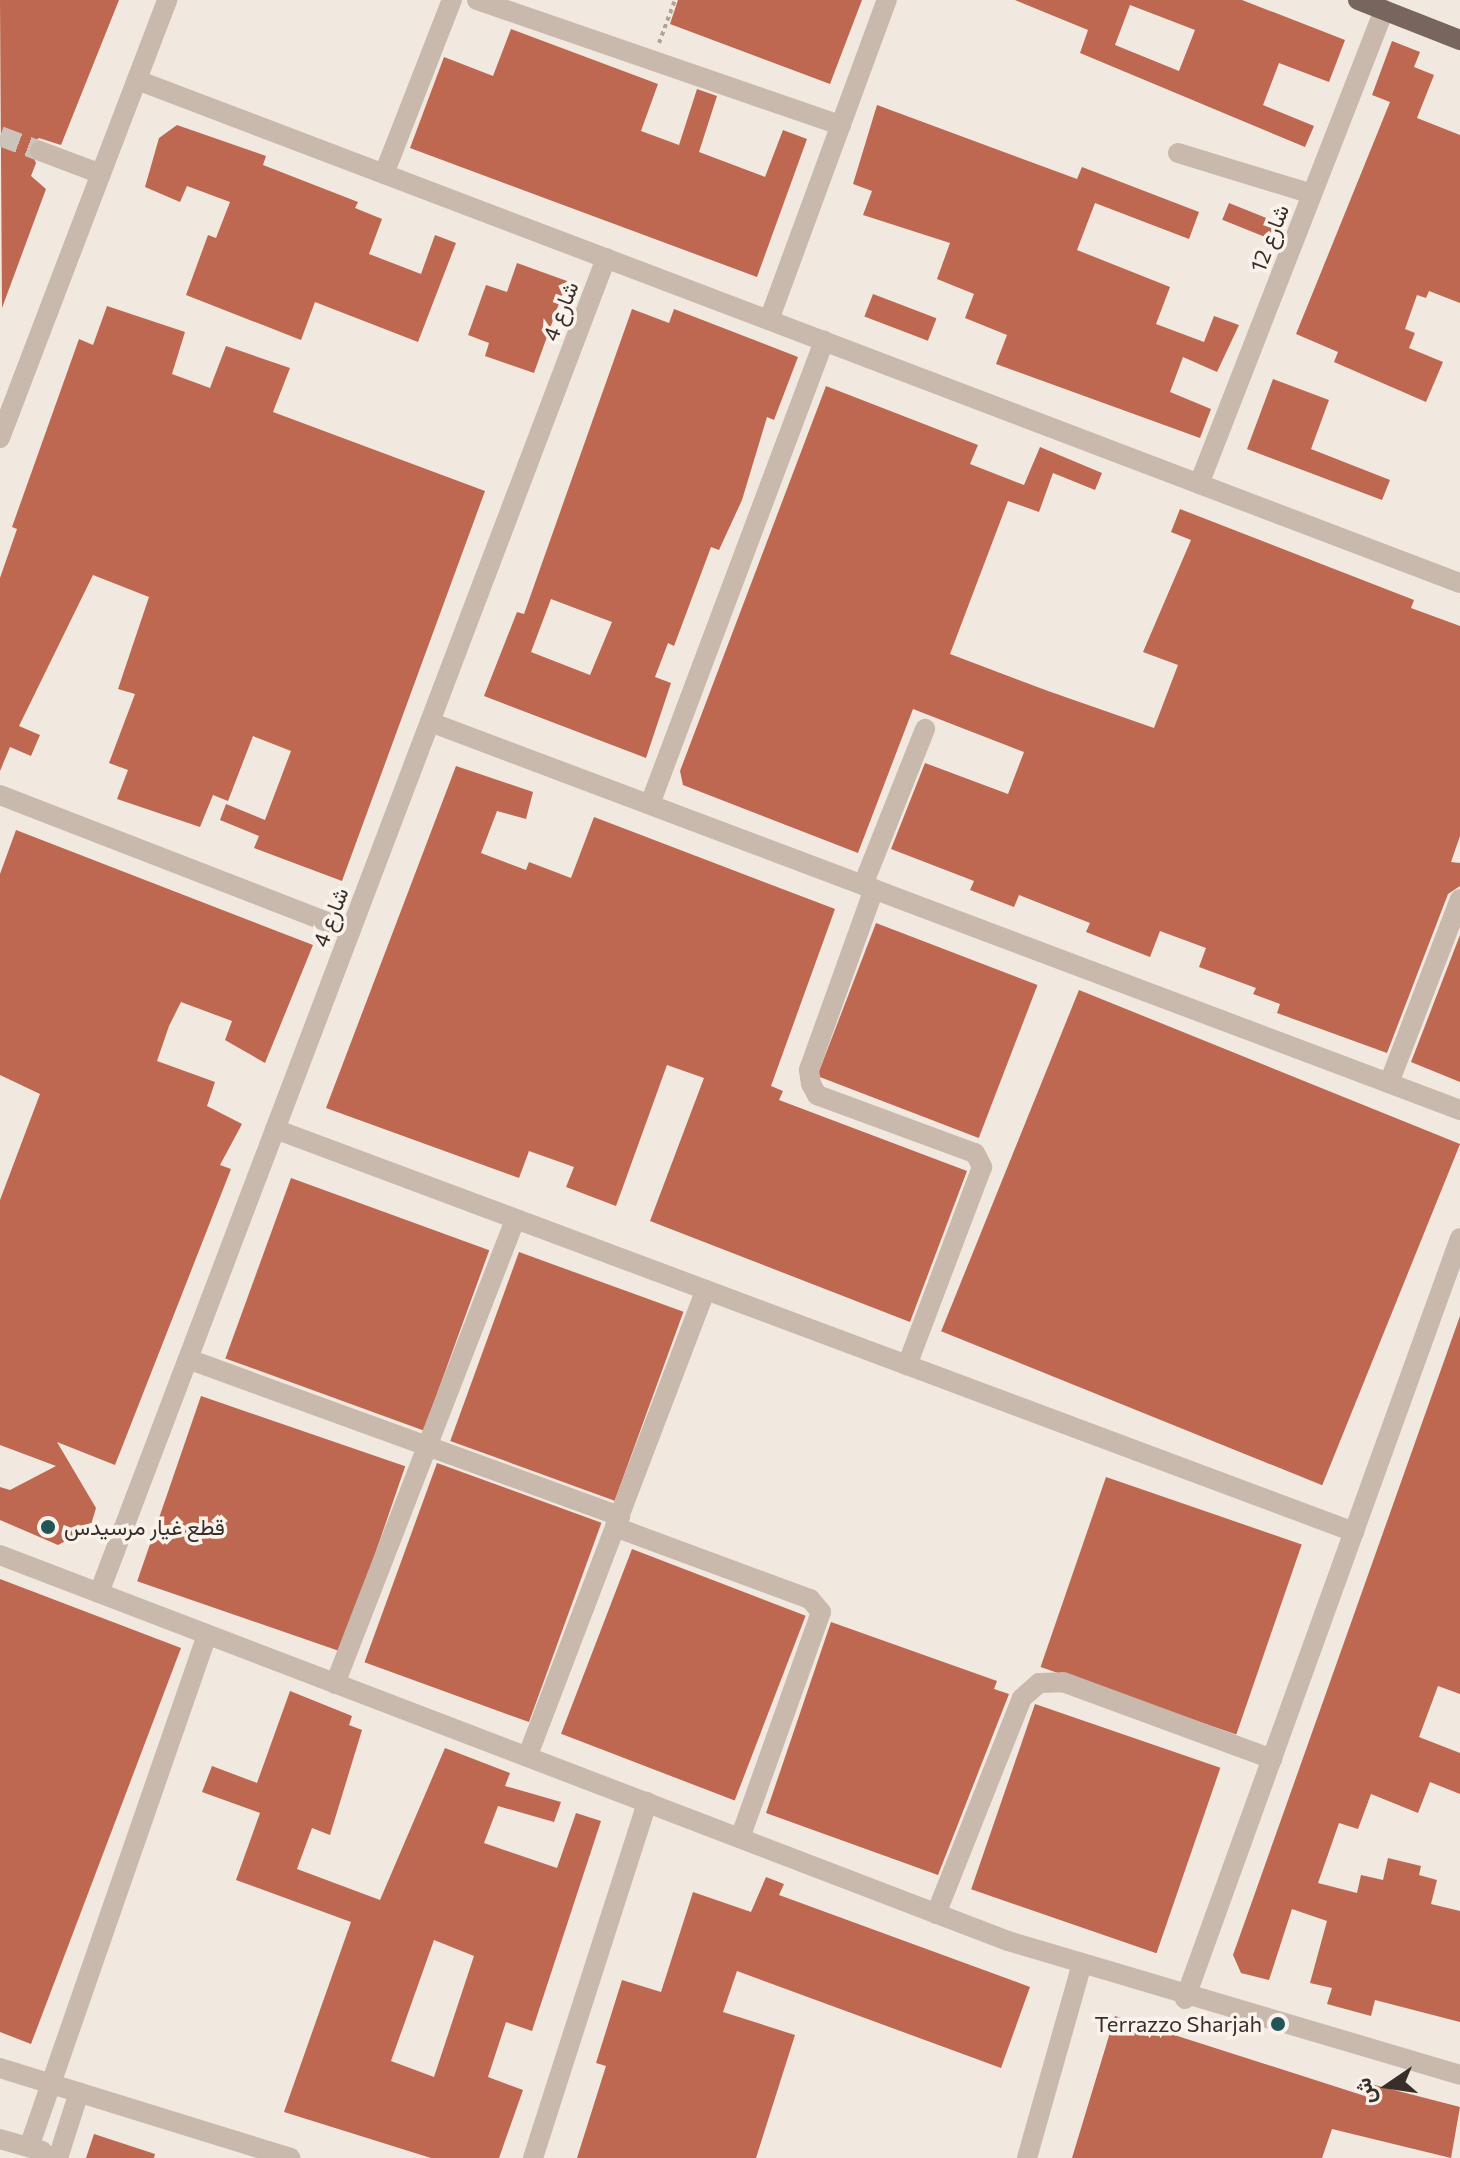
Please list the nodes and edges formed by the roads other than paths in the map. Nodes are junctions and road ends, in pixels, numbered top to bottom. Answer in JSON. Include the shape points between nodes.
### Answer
{"nodes":[{"id":1,"x":167,"y":0,"type":"edge"},
{"id":2,"x":452,"y":0,"type":"edge"},
{"id":3,"x":477,"y":0,"type":"edge"},
{"id":4,"x":887,"y":0,"type":"edge"},
{"id":5,"x":1358,"y":0,"type":"edge"},
{"id":6,"x":1384,"y":10,"type":"junction"},
{"id":7,"x":1460,"y":40,"type":"edge"},
{"id":8,"x":137,"y":80,"type":"junction"},
{"id":9,"x":841,"y":125,"type":"junction"},
{"id":10,"x":40,"y":151,"type":"tunnel mouth"},
{"id":11,"x":1178,"y":153,"type":"dead end"},
{"id":12,"x":101,"y":174,"type":"junction"},
{"id":13,"x":384,"y":174,"type":"junction"},
{"id":14,"x":1312,"y":194,"type":"junction"},
{"id":15,"x":606,"y":258,"type":"junction"},
{"id":16,"x":769,"y":320,"type":"junction"},
{"id":17,"x":824,"y":341,"type":"junction"},
{"id":18,"x":0,"y":438,"type":"edge"},
{"id":19,"x":1199,"y":484,"type":"junction"},
{"id":20,"x":1460,"y":583,"type":"edge"},
{"id":21,"x":430,"y":722,"type":"junction"},
{"id":22,"x":925,"y":729,"type":"dead end"},
{"id":23,"x":0,"y":795,"type":"edge"},
{"id":24,"x":650,"y":804,"type":"junction"},
{"id":25,"x":868,"y":887,"type":"junction"},
{"id":26,"x":1460,"y":899,"type":"edge"},
{"id":27,"x":351,"y":931,"type":"junction"},
{"id":28,"x":1389,"y":1083,"type":"junction"},
{"id":29,"x":1460,"y":1110,"type":"edge"},
{"id":30,"x":275,"y":1129,"type":"junction"},
{"id":31,"x":515,"y":1219,"type":"junction"},
{"id":32,"x":1460,"y":1238,"type":"edge"},
{"id":33,"x":706,"y":1290,"type":"junction"},
{"id":34,"x":188,"y":1359,"type":"junction"},
{"id":35,"x":907,"y":1365,"type":"junction"},
{"id":36,"x":427,"y":1446,"type":"junction"},
{"id":37,"x":617,"y":1521,"type":"junction"},
{"id":38,"x":1354,"y":1532,"type":"junction"},
{"id":39,"x":0,"y":1555,"type":"edge"},
{"id":40,"x":99,"y":1593,"type":"junction"},
{"id":41,"x":207,"y":1635,"type":"junction"},
{"id":42,"x":335,"y":1684,"type":"junction"},
{"id":43,"x":528,"y":1755,"type":"junction"},
{"id":44,"x":1272,"y":1759,"type":"junction"},
{"id":45,"x":647,"y":1802,"type":"junction"},
{"id":46,"x":740,"y":1838,"type":"junction"},
{"id":47,"x":936,"y":1914,"type":"junction"},
{"id":48,"x":1081,"y":1967,"type":"junction"},
{"id":49,"x":1185,"y":1999,"type":"junction"},
{"id":50,"x":0,"y":2068,"type":"edge"},
{"id":51,"x":1460,"y":2075,"type":"edge"},
{"id":52,"x":51,"y":2084,"type":"junction"},
{"id":53,"x":79,"y":2092,"type":"junction"},
{"id":54,"x":0,"y":2139,"type":"edge"},
{"id":55,"x":29,"y":2147,"type":"junction"},
{"id":56,"x":58,"y":2157,"type":"edge"},
{"id":57,"x":290,"y":2158,"type":"edge"},
{"id":58,"x":533,"y":2158,"type":"edge"},
{"id":59,"x":1027,"y":2158,"type":"edge"}],
"edges":[{"from":1,"to":8,"type":"street"},
{"from":2,"to":13,"type":"street"},
{"from":3,"to":9,"type":"street"},
{"from":4,"to":9,"type":"street"},
{"from":5,"to":6,"type":"main road"},
{"from":6,"to":7,"type":"main road"},
{"from":6,"to":14,"type":"street","name":"شارع 12"},
{"from":8,"to":12,"type":"street"},
{"from":8,"to":13,"type":"street"},
{"from":9,"to":16,"type":"street"},
{"from":10,"to":12,"type":"street"},
{"from":11,"to":14,"type":"street"},
{"from":12,"to":18,"type":"street"},
{"from":13,"to":15,"type":"street"},
{"from":14,"to":19,"type":"street","name":"شارع 12"},
{"from":15,"to":16,"type":"street"},
{"from":15,"to":21,"type":"street","name":"شارع 4"},
{"from":16,"to":17,"type":"street"},
{"from":17,"to":19,"type":"street"},
{"from":17,"to":24,"type":"street"},
{"from":19,"to":20,"type":"street"},
{"from":21,"to":24,"type":"street"},
{"from":21,"to":27,"type":"street","name":"شارع 4"},
{"from":22,"to":25,"type":"street"},
{"from":23,"to":27,"type":"street"},
{"from":24,"to":25,"type":"street"},
{"from":25,"to":28,"type":"street"},
{"from":25,"to":35,"type":"street","via":[[809,1070],[811,1084],[817,1095],[975,1153],[982,1167]]},
{"from":26,"to":28,"type":"street"},
{"from":27,"to":30,"type":"street","name":"شارع 4"},
{"from":28,"to":29,"type":"street"},
{"from":30,"to":31,"type":"street"},
{"from":30,"to":34,"type":"street","name":"شارع 4"},
{"from":31,"to":33,"type":"street"},
{"from":31,"to":36,"type":"street"},
{"from":32,"to":38,"type":"street"},
{"from":33,"to":35,"type":"street"},
{"from":33,"to":37,"type":"street"},
{"from":34,"to":36,"type":"street"},
{"from":34,"to":40,"type":"street","name":"شارع 4"},
{"from":35,"to":38,"type":"street"},
{"from":36,"to":37,"type":"street"},
{"from":36,"to":42,"type":"street"},
{"from":37,"to":43,"type":"street"},
{"from":37,"to":46,"type":"street","via":[[810,1599],[821,1612]]},
{"from":38,"to":44,"type":"street"},
{"from":39,"to":40,"type":"street"},
{"from":40,"to":41,"type":"street"},
{"from":41,"to":42,"type":"street"},
{"from":41,"to":52,"type":"street"},
{"from":42,"to":43,"type":"street"},
{"from":43,"to":45,"type":"street"},
{"from":44,"to":47,"type":"street","via":[[1063,1682],[1039,1683],[1022,1698]]},
{"from":44,"to":49,"type":"street"},
{"from":45,"to":46,"type":"street"},
{"from":45,"to":58,"type":"street"},
{"from":46,"to":47,"type":"street"},
{"from":47,"to":48,"type":"street"},
{"from":48,"to":49,"type":"street"},
{"from":48,"to":59,"type":"street"},
{"from":49,"to":51,"type":"street"},
{"from":50,"to":52,"type":"street"},
{"from":52,"to":53,"type":"street"},
{"from":52,"to":55,"type":"street"},
{"from":53,"to":56,"type":"street"},
{"from":53,"to":57,"type":"street"},
{"from":54,"to":55,"type":"street"},
{"from":55,"to":56,"type":"street"}]}
